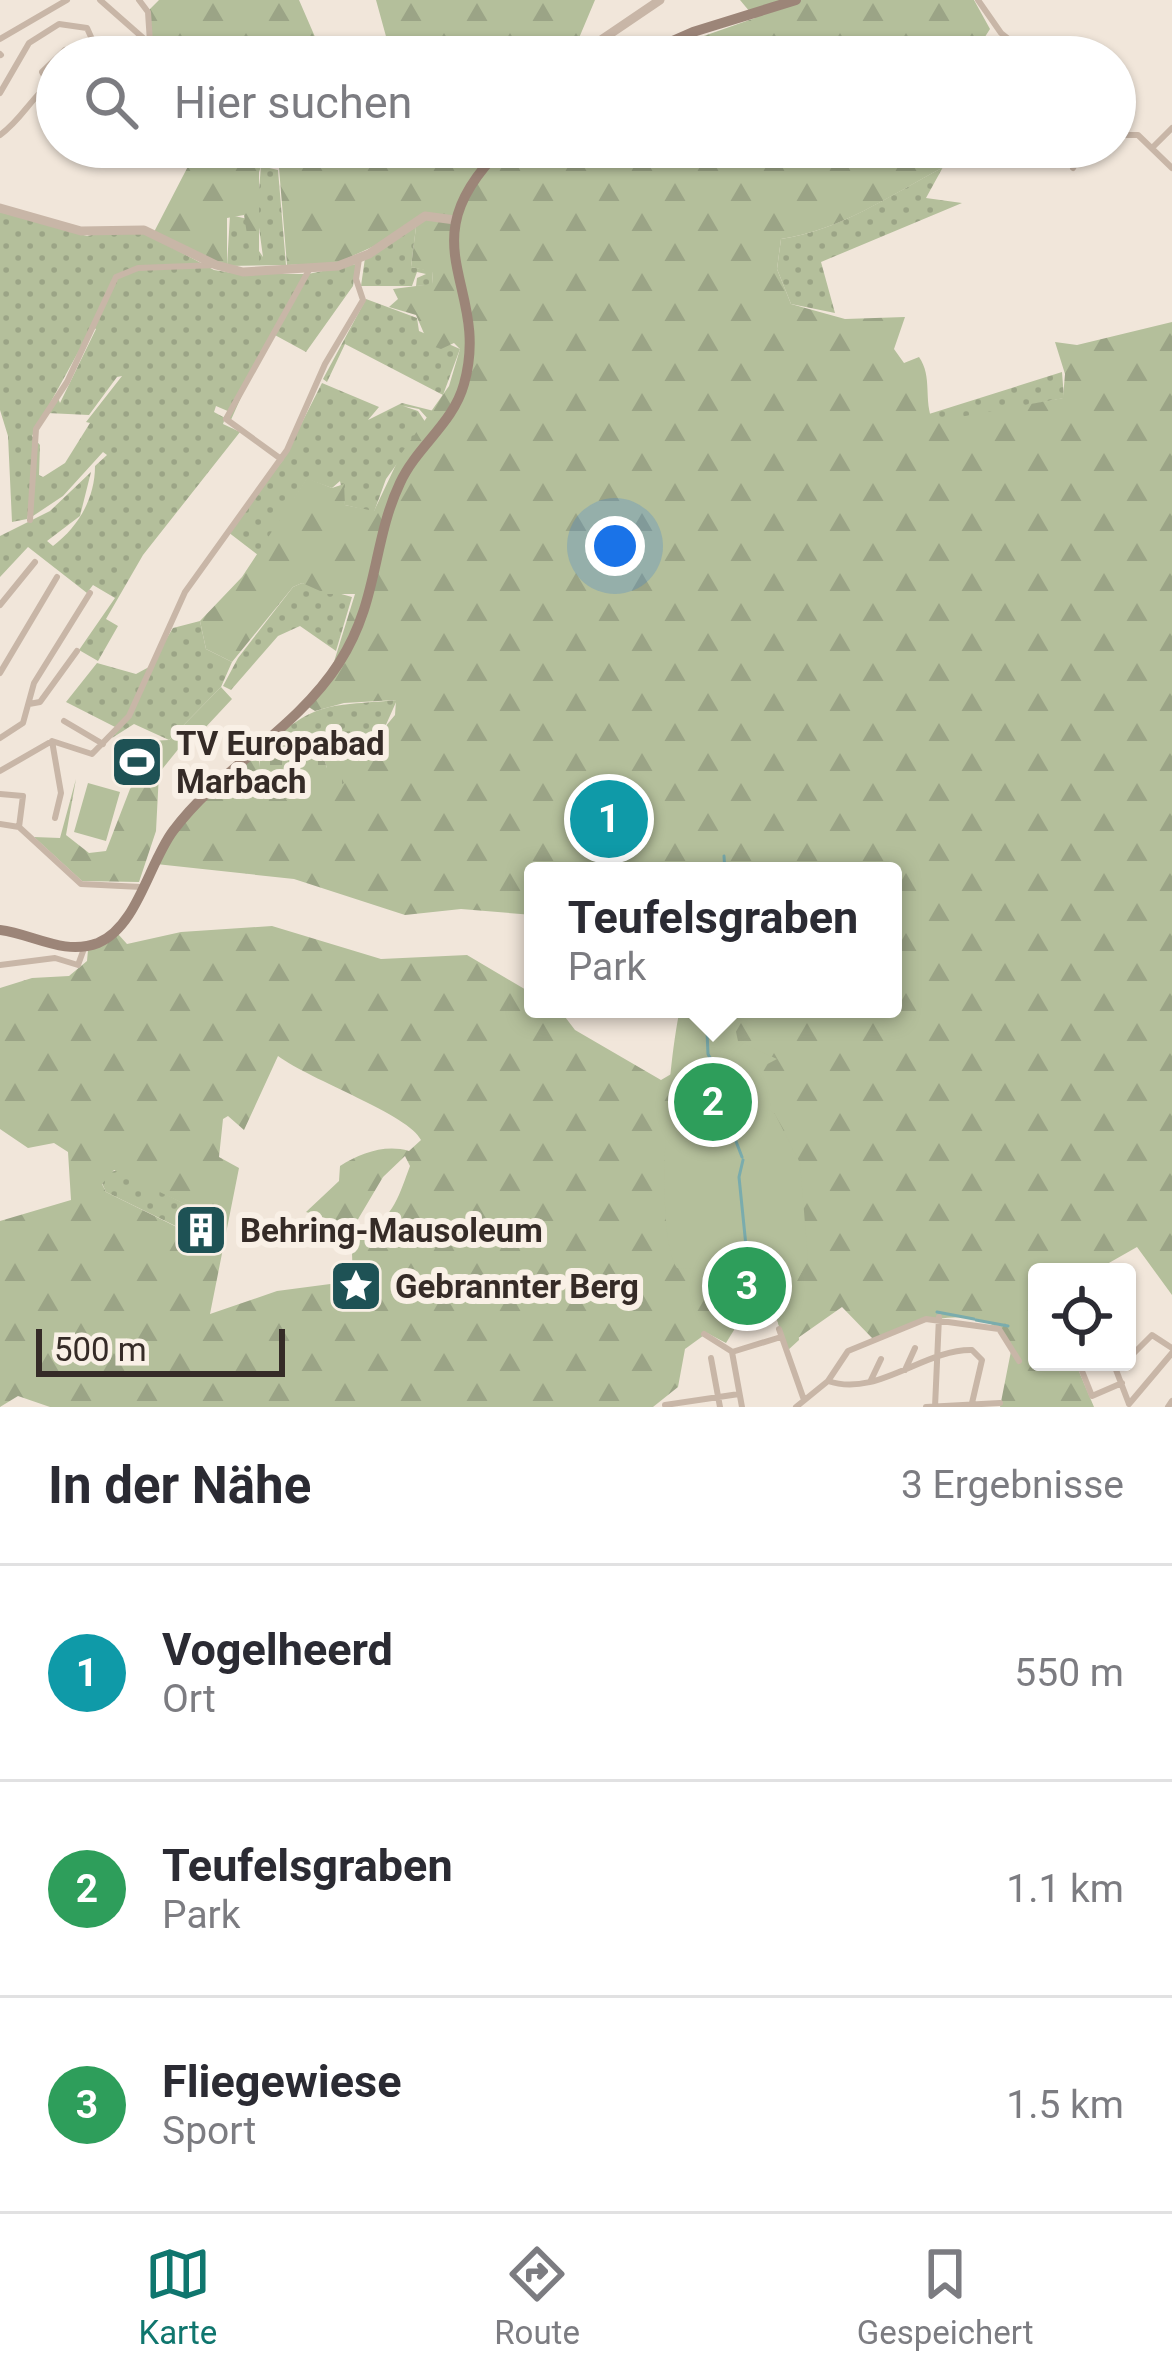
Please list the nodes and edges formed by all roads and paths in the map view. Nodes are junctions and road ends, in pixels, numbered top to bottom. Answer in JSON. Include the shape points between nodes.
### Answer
{"nodes":[{"id":1,"x":67,"y":0,"type":"edge"},
{"id":2,"x":100,"y":0,"type":"edge"},
{"id":3,"x":139,"y":0,"type":"edge"},
{"id":4,"x":660,"y":0,"type":"edge"},
{"id":5,"x":796,"y":0,"type":"edge"},
{"id":6,"x":978,"y":0,"type":"edge"},
{"id":7,"x":40,"y":36,"type":"edge"},
{"id":8,"x":91,"y":36,"type":"edge"},
{"id":9,"x":141,"y":36,"type":"edge"},
{"id":10,"x":150,"y":36,"type":"edge"},
{"id":11,"x":607,"y":36,"type":"edge"},
{"id":12,"x":684,"y":36,"type":"edge"},
{"id":13,"x":1006,"y":36,"type":"edge"},
{"id":14,"x":0,"y":39,"type":"edge"},
{"id":15,"x":36,"y":39,"type":"edge"},
{"id":16,"x":0,"y":93,"type":"edge"},
{"id":17,"x":36,"y":94,"type":"edge"},
{"id":18,"x":1172,"y":128,"type":"edge"},
{"id":19,"x":0,"y":135,"type":"edge"},
{"id":20,"x":1136,"y":135,"type":"edge"},
{"id":21,"x":1152,"y":148,"type":"junction"},
{"id":22,"x":485,"y":168,"type":"edge"},
{"id":23,"x":1172,"y":168,"type":"edge"},
{"id":24,"x":0,"y":208,"type":"edge"},
{"id":25,"x":455,"y":220,"type":"junction"},
{"id":26,"x":359,"y":259,"type":"junction"},
{"id":27,"x":216,"y":265,"type":"junction"},
{"id":28,"x":309,"y":270,"type":"junction"},
{"id":29,"x":281,"y":459,"type":"junction"},
{"id":30,"x":30,"y":520,"type":"dead end"},
{"id":31,"x":34,"y":562,"type":"dead end"},
{"id":32,"x":57,"y":577,"type":"dead end"},
{"id":33,"x":90,"y":593,"type":"dead end"},
{"id":34,"x":0,"y":605,"type":"edge"},
{"id":35,"x":77,"y":651,"type":"dead end"},
{"id":36,"x":0,"y":674,"type":"edge"},
{"id":37,"x":28,"y":704,"type":"junction"},
{"id":38,"x":64,"y":721,"type":"dead end"},
{"id":39,"x":0,"y":738,"type":"edge"},
{"id":40,"x":52,"y":741,"type":"junction"},
{"id":41,"x":105,"y":742,"type":"junction"},
{"id":42,"x":0,"y":770,"type":"edge"},
{"id":43,"x":0,"y":794,"type":"edge"},
{"id":44,"x":56,"y":818,"type":"dead end"},
{"id":45,"x":0,"y":824,"type":"edge"},
{"id":46,"x":19,"y":827,"type":"junction"},
{"id":47,"x":141,"y":887,"type":"junction"},
{"id":48,"x":0,"y":930,"type":"edge"},
{"id":49,"x":86,"y":946,"type":"junction"},
{"id":50,"x":2,"y":964,"type":"edge"},
{"id":51,"x":939,"y":1317,"type":"junction"},
{"id":52,"x":704,"y":1334,"type":"dead end"},
{"id":53,"x":915,"y":1348,"type":"dead end"},
{"id":54,"x":1136,"y":1351,"type":"edge"},
{"id":55,"x":1172,"y":1351,"type":"edge"},
{"id":56,"x":732,"y":1352,"type":"junction"},
{"id":57,"x":937,"y":1355,"type":"junction"},
{"id":58,"x":711,"y":1358,"type":"dead end"},
{"id":59,"x":881,"y":1359,"type":"dead end"},
{"id":60,"x":1018,"y":1361,"type":"dead end"},
{"id":61,"x":905,"y":1370,"type":"junction"},
{"id":62,"x":1082,"y":1371,"type":"edge"},
{"id":63,"x":1117,"y":1371,"type":"edge"},
{"id":64,"x":871,"y":1380,"type":"junction"},
{"id":65,"x":827,"y":1381,"type":"junction"},
{"id":66,"x":1122,"y":1383,"type":"junction"},
{"id":67,"x":740,"y":1394,"type":"junction"},
{"id":68,"x":719,"y":1397,"type":"junction"},
{"id":69,"x":804,"y":1400,"type":"junction"},
{"id":70,"x":699,"y":1403,"type":"edge"},
{"id":71,"x":1000,"y":1403,"type":"dead end"},
{"id":72,"x":969,"y":1404,"type":"edge"},
{"id":73,"x":665,"y":1405,"type":"edge"},
{"id":74,"x":935,"y":1406,"type":"edge"},
{"id":75,"x":1130,"y":1406,"type":"edge"},
{"id":76,"x":720,"y":1407,"type":"edge"},
{"id":77,"x":742,"y":1407,"type":"edge"},
{"id":78,"x":796,"y":1407,"type":"edge"},
{"id":79,"x":926,"y":1407,"type":"edge"}],
"edges":[{"from":1,"to":14,"type":"street"},
{"from":2,"to":9,"type":"street"},
{"from":3,"to":10,"type":"street"},
{"from":4,"to":11,"type":"street"},
{"from":5,"to":12,"type":"main road"},
{"from":6,"to":13,"type":"street"},
{"from":7,"to":8,"type":"street","via":[[59,24],[87,28]]},
{"from":15,"to":16,"type":"street"},
{"from":17,"to":19,"type":"street"},
{"from":18,"to":21,"type":"street"},
{"from":20,"to":21,"type":"street"},
{"from":21,"to":23,"type":"street"},
{"from":22,"to":25,"type":"main road"},
{"from":24,"to":27,"type":"street","via":[[81,231],[144,230]]},
{"from":25,"to":26,"type":"street","via":[[425,216]]},
{"from":25,"to":47,"type":"main road","via":[[454,270],[470,336],[464,385],[398,488],[370,602],[316,695],[186,815]]},
{"from":26,"to":28,"type":"street"},
{"from":26,"to":29,"type":"street","via":[[364,300]]},
{"from":27,"to":28,"type":"street"},
{"from":27,"to":30,"type":"street","via":[[133,268],[116,277],[36,429]]},
{"from":28,"to":29,"type":"street","via":[[226,418]]},
{"from":29,"to":41,"type":"street","via":[[185,592],[129,716]]},
{"from":31,"to":34,"type":"street"},
{"from":32,"to":36,"type":"street"},
{"from":33,"to":37,"type":"street"},
{"from":35,"to":37,"type":"street","via":[[40,702]]},
{"from":37,"to":39,"type":"street","via":[[19,728]]},
{"from":38,"to":41,"type":"street"},
{"from":40,"to":41,"type":"street","via":[[86,754]]},
{"from":40,"to":42,"type":"street"},
{"from":40,"to":44,"type":"street","via":[[62,793]]},
{"from":43,"to":46,"type":"street","via":[[24,797]]},
{"from":45,"to":46,"type":"street"},
{"from":46,"to":47,"type":"street","via":[[81,884]]},
{"from":47,"to":49,"type":"main road","via":[[116,929]]},
{"from":48,"to":49,"type":"main road"},
{"from":49,"to":50,"type":"street","via":[[78,964]]},
{"from":51,"to":57,"type":"street"},
{"from":51,"to":60,"type":"street","via":[[1000,1329]]},
{"from":51,"to":65,"type":"street","via":[[851,1349]]},
{"from":52,"to":56,"type":"street"},
{"from":53,"to":61,"type":"street"},
{"from":54,"to":55,"type":"street","via":[[1152,1335]]},
{"from":55,"to":75,"type":"street"},
{"from":56,"to":67,"type":"street"},
{"from":56,"to":69,"type":"street","via":[[780,1333]]},
{"from":57,"to":61,"type":"street"},
{"from":57,"to":72,"type":"street","via":[[978,1353]]},
{"from":57,"to":74,"type":"street"},
{"from":58,"to":68,"type":"street"},
{"from":59,"to":64,"type":"street"},
{"from":61,"to":64,"type":"street"},
{"from":62,"to":66,"type":"street","via":[[1092,1396]]},
{"from":63,"to":66,"type":"street"},
{"from":64,"to":65,"type":"street"},
{"from":65,"to":69,"type":"street"},
{"from":66,"to":75,"type":"street"},
{"from":67,"to":68,"type":"street"},
{"from":67,"to":77,"type":"street"},
{"from":68,"to":70,"type":"street"},
{"from":68,"to":76,"type":"street"},
{"from":69,"to":78,"type":"street"},
{"from":70,"to":73,"type":"street"},
{"from":71,"to":72,"type":"street"},
{"from":72,"to":74,"type":"street"},
{"from":74,"to":79,"type":"street"}]}
